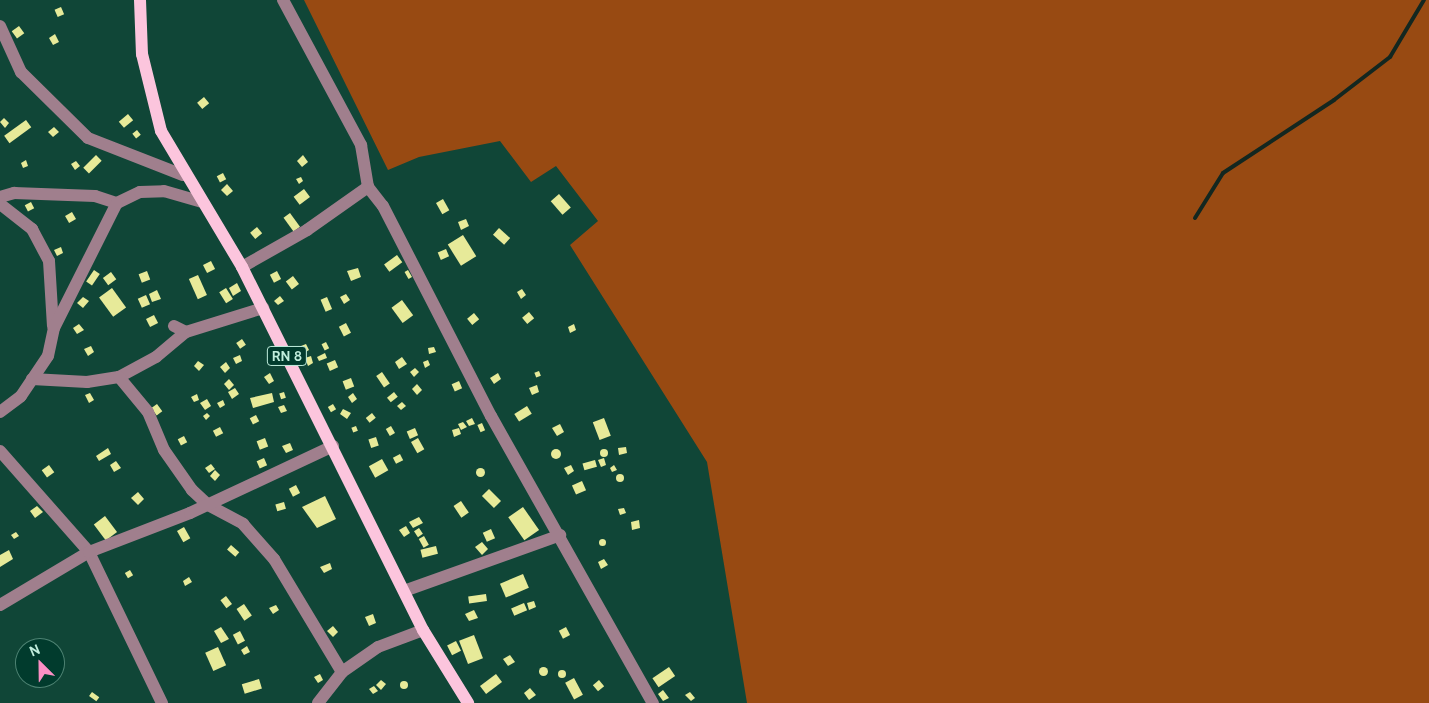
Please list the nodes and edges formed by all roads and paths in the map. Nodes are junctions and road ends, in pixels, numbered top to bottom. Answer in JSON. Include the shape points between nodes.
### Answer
{"nodes":[{"id":1,"x":140,"y":0,"type":"edge"},
{"id":2,"x":283,"y":0,"type":"edge"},
{"id":3,"x":0,"y":26,"type":"edge"},
{"id":4,"x":183,"y":175,"type":"junction"},
{"id":5,"x":368,"y":187,"type":"junction"},
{"id":6,"x":0,"y":198,"type":"edge"},
{"id":7,"x":200,"y":201,"type":"junction"},
{"id":8,"x":117,"y":203,"type":"junction"},
{"id":9,"x":0,"y":204,"type":"edge"},
{"id":10,"x":242,"y":267,"type":"junction"},
{"id":11,"x":262,"y":308,"type":"junction"},
{"id":12,"x":174,"y":326,"type":"dead end"},
{"id":13,"x":54,"y":328,"type":"junction"},
{"id":14,"x":186,"y":332,"type":"junction"},
{"id":15,"x":119,"y":377,"type":"junction"},
{"id":16,"x":32,"y":379,"type":"junction"},
{"id":17,"x":0,"y":412,"type":"edge"},
{"id":18,"x":333,"y":446,"type":"junction"},
{"id":19,"x":0,"y":451,"type":"edge"},
{"id":20,"x":208,"y":505,"type":"junction"},
{"id":21,"x":560,"y":535,"type":"junction"},
{"id":22,"x":89,"y":552,"type":"junction"},
{"id":23,"x":404,"y":591,"type":"junction"},
{"id":24,"x":0,"y":604,"type":"edge"},
{"id":25,"x":423,"y":630,"type":"junction"},
{"id":26,"x":342,"y":672,"type":"junction"},
{"id":27,"x":651,"y":702,"type":"edge"},
{"id":28,"x":162,"y":703,"type":"edge"},
{"id":29,"x":318,"y":703,"type":"edge"},
{"id":30,"x":468,"y":703,"type":"edge"}],
"edges":[{"from":1,"to":4,"type":"main road","number":"RN 8","via":[[148,95]]},
{"from":2,"to":5,"type":"street","via":[[361,145]]},
{"from":3,"to":4,"type":"street","via":[[21,72],[88,138]]},
{"from":4,"to":7,"type":"main road","number":"RN 8"},
{"from":5,"to":10,"type":"street"},
{"from":5,"to":21,"type":"street","via":[[397,231],[491,416]]},
{"from":6,"to":8,"type":"street","via":[[14,193],[95,196]]},
{"from":7,"to":8,"type":"street","via":[[164,191],[140,192]]},
{"from":7,"to":10,"type":"main road","number":"RN 8"},
{"from":8,"to":13,"type":"street"},
{"from":9,"to":13,"type":"street","via":[[32,229],[49,261]]},
{"from":10,"to":11,"type":"main road","number":"RN 8"},
{"from":11,"to":14,"type":"street"},
{"from":11,"to":18,"type":"main road","number":"RN 8"},
{"from":12,"to":14,"type":"street"},
{"from":13,"to":16,"type":"street","via":[[48,356]]},
{"from":14,"to":15,"type":"street"},
{"from":15,"to":16,"type":"street","via":[[87,382]]},
{"from":15,"to":20,"type":"street","via":[[148,412],[164,450],[192,490]]},
{"from":16,"to":17,"type":"street","via":[[20,396]]},
{"from":18,"to":20,"type":"street"},
{"from":18,"to":23,"type":"main road","number":"RN 8"},
{"from":19,"to":22,"type":"street"},
{"from":20,"to":22,"type":"street"},
{"from":20,"to":26,"type":"street","via":[[243,524],[274,560]]},
{"from":21,"to":23,"type":"street"},
{"from":21,"to":27,"type":"street"},
{"from":22,"to":24,"type":"street"},
{"from":22,"to":28,"type":"street"},
{"from":23,"to":25,"type":"main road","number":"RN 8"},
{"from":25,"to":26,"type":"street","via":[[378,646]]},
{"from":25,"to":30,"type":"main road","number":"RN 8"},
{"from":26,"to":29,"type":"street"}]}
